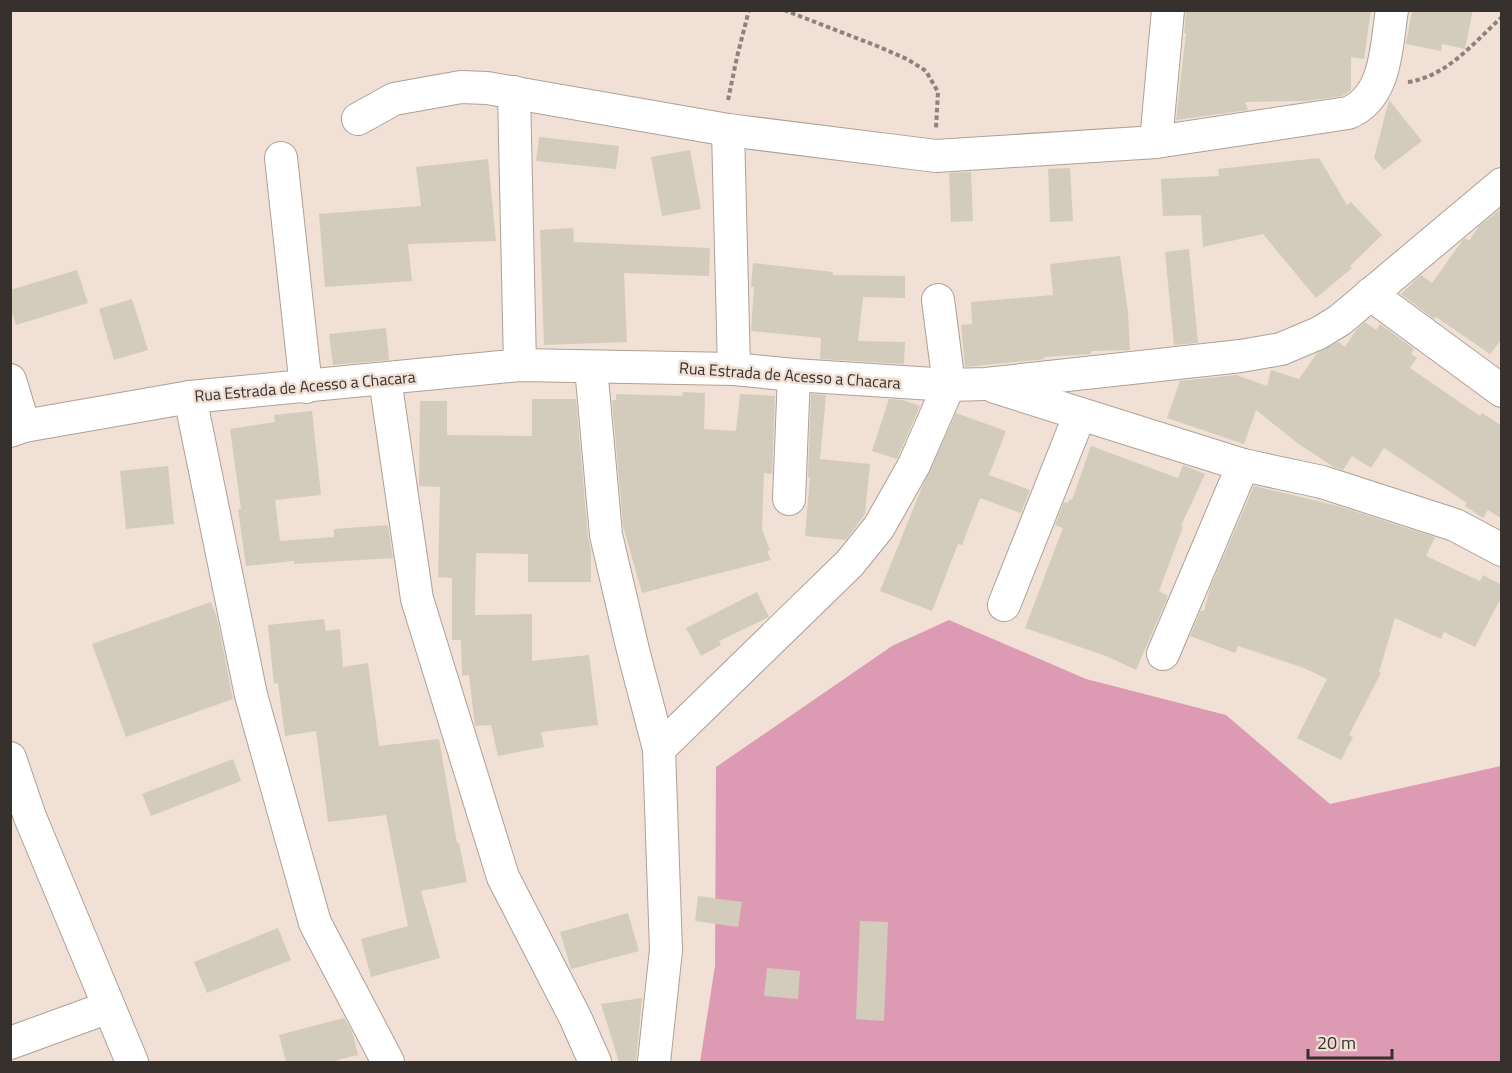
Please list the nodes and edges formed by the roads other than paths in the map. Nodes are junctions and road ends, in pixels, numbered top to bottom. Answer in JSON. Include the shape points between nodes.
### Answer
{"nodes":[{"id":1,"x":1168,"y":10,"type":"edge"},
{"id":2,"x":1392,"y":10,"type":"edge"},
{"id":3,"x":514,"y":92,"type":"junction"},
{"id":4,"x":358,"y":119,"type":"dead end"},
{"id":5,"x":728,"y":129,"type":"junction"},
{"id":6,"x":1156,"y":142,"type":"junction"},
{"id":7,"x":281,"y":158,"type":"dead end"},
{"id":8,"x":1502,"y":184,"type":"edge"},
{"id":9,"x":1370,"y":294,"type":"junction"},
{"id":10,"x":938,"y":300,"type":"dead end"},
{"id":11,"x":520,"y":365,"type":"junction"},
{"id":12,"x":591,"y":366,"type":"junction"},
{"id":13,"x":734,"y":369,"type":"junction"},
{"id":14,"x":794,"y":375,"type":"junction"},
{"id":15,"x":385,"y":379,"type":"junction"},
{"id":16,"x":10,"y":380,"type":"edge"},
{"id":17,"x":986,"y":384,"type":"junction"},
{"id":18,"x":949,"y":385,"type":"junction"},
{"id":19,"x":306,"y":387,"type":"junction"},
{"id":20,"x":1502,"y":391,"type":"edge"},
{"id":21,"x":190,"y":397,"type":"junction"},
{"id":22,"x":1080,"y":414,"type":"junction"},
{"id":23,"x":17,"y":429,"type":"edge"},
{"id":24,"x":1243,"y":465,"type":"junction"},
{"id":25,"x":789,"y":499,"type":"dead end"},
{"id":26,"x":1502,"y":550,"type":"edge"},
{"id":27,"x":1004,"y":605,"type":"dead end"},
{"id":28,"x":1163,"y":654,"type":"dead end"},
{"id":29,"x":659,"y":749,"type":"junction"},
{"id":30,"x":10,"y":758,"type":"edge"},
{"id":31,"x":20,"y":820,"type":"edge"},
{"id":32,"x":109,"y":1007,"type":"junction"},
{"id":33,"x":10,"y":1043,"type":"edge"},
{"id":34,"x":132,"y":1062,"type":"edge"},
{"id":35,"x":388,"y":1062,"type":"edge"},
{"id":36,"x":595,"y":1062,"type":"edge"},
{"id":37,"x":654,"y":1062,"type":"edge"}],
"edges":[{"from":1,"to":6,"type":"street"},
{"from":2,"to":6,"type":"street","via":[[1380,79],[1360,108]]},
{"from":3,"to":4,"type":"street","via":[[461,87],[394,99]]},
{"from":3,"to":5,"type":"street"},
{"from":3,"to":11,"type":"street"},
{"from":5,"to":6,"type":"street","via":[[936,156]]},
{"from":5,"to":13,"type":"street"},
{"from":7,"to":19,"type":"street"},
{"from":8,"to":9,"type":"street","name":"Rua Estrada de Acesso a Chacara"},
{"from":9,"to":17,"type":"street","name":"Rua Estrada de Acesso a Chacara","via":[[1319,333],[1281,349]]},
{"from":9,"to":20,"type":"street"},
{"from":10,"to":18,"type":"street"},
{"from":11,"to":12,"type":"street","name":"Rua Estrada de Acesso a Chacara"},
{"from":11,"to":15,"type":"street","name":"Rua Estrada de Acesso a Chacara"},
{"from":12,"to":13,"type":"street","name":"Rua Estrada de Acesso a Chacara"},
{"from":12,"to":29,"type":"street","via":[[606,535]]},
{"from":13,"to":14,"type":"street","name":"Rua Estrada de Acesso a Chacara"},
{"from":14,"to":18,"type":"street","name":"Rua Estrada de Acesso a Chacara"},
{"from":14,"to":25,"type":"street"},
{"from":15,"to":19,"type":"street","name":"Rua Estrada de Acesso a Chacara"},
{"from":15,"to":36,"type":"street","via":[[417,599],[499,866]]},
{"from":16,"to":23,"type":"street"},
{"from":17,"to":18,"type":"street","name":"Rua Estrada de Acesso a Chacara"},
{"from":17,"to":22,"type":"street"},
{"from":18,"to":29,"type":"street","via":[[914,465],[872,536],[850,563]]},
{"from":19,"to":21,"type":"street","name":"Rua Estrada de Acesso a Chacara"},
{"from":21,"to":23,"type":"street","name":"Rua Estrada de Acesso a Chacara"},
{"from":21,"to":35,"type":"street","via":[[251,695],[315,923]]},
{"from":22,"to":24,"type":"street"},
{"from":22,"to":27,"type":"street"},
{"from":24,"to":26,"type":"street","via":[[1322,482],[1455,525]]},
{"from":24,"to":28,"type":"street"},
{"from":29,"to":37,"type":"street","via":[[666,950]]},
{"from":30,"to":31,"type":"street"},
{"from":31,"to":32,"type":"street"},
{"from":32,"to":33,"type":"street"},
{"from":32,"to":34,"type":"street"}]}
